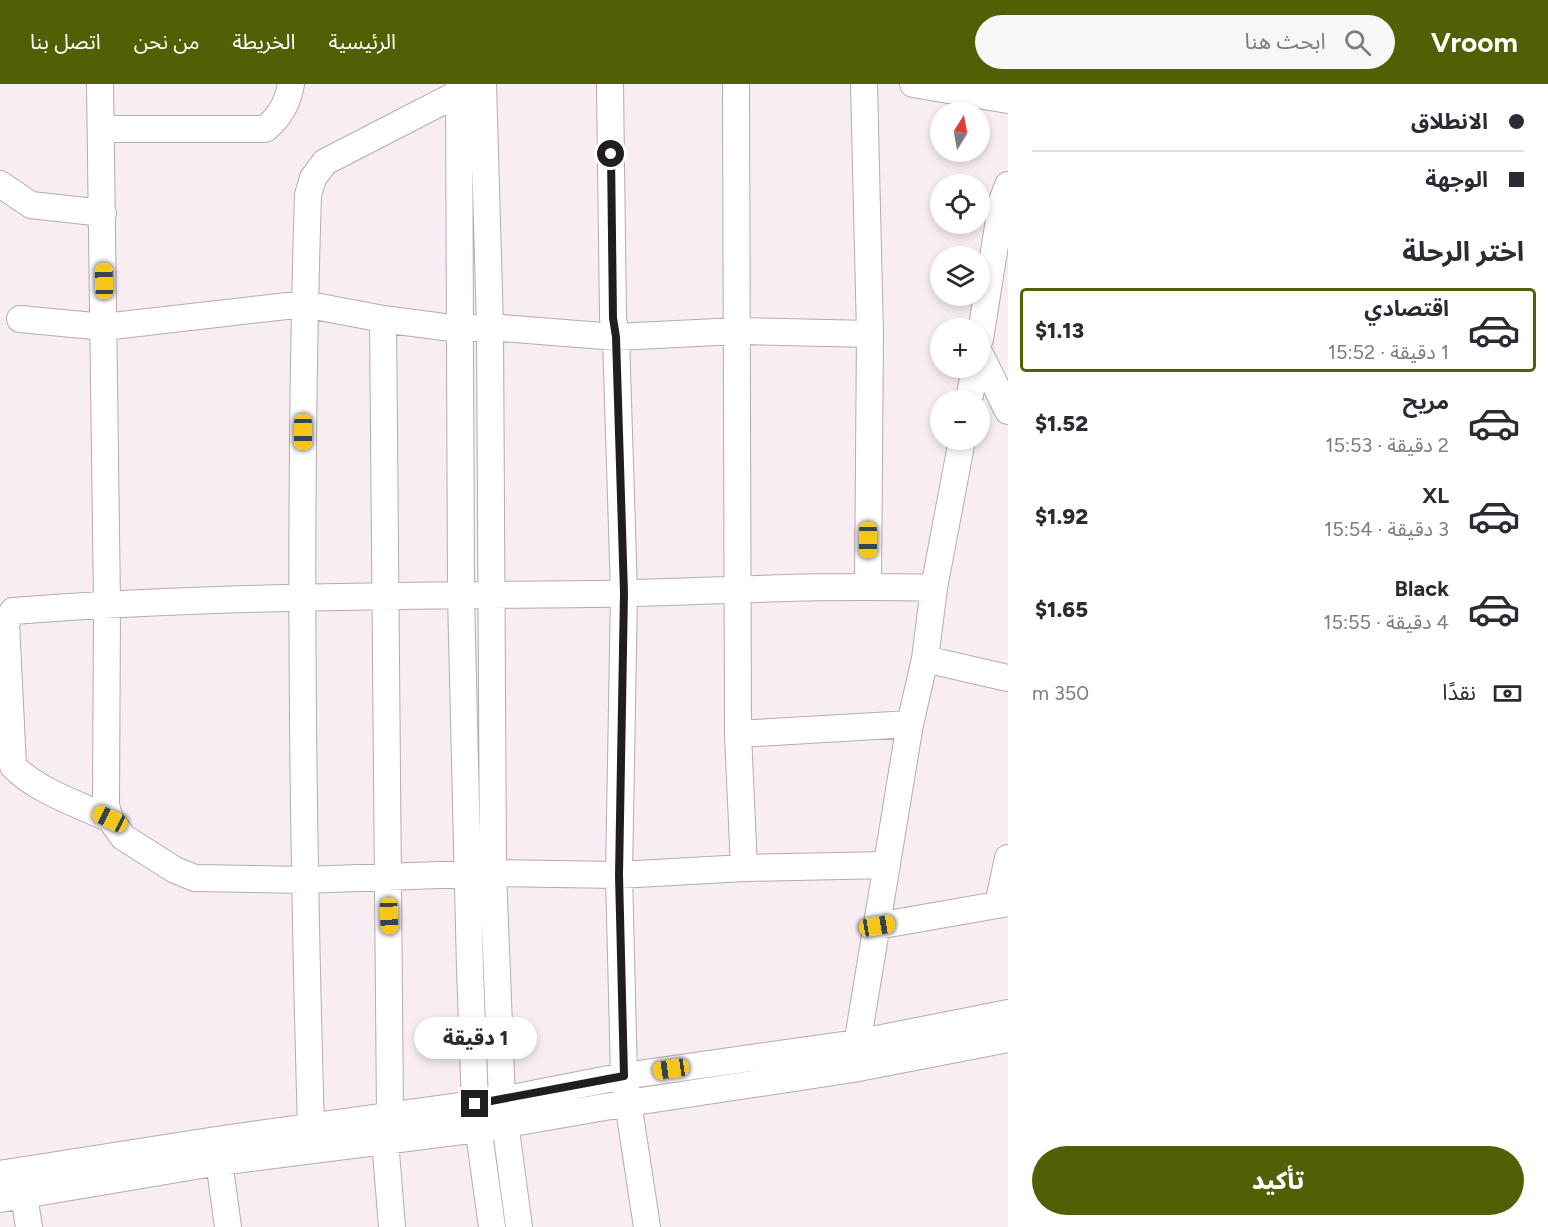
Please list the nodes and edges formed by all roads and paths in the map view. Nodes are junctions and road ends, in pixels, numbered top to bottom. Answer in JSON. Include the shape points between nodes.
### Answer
{"nodes":[{"id":1,"x":100,"y":84,"type":"edge"},
{"id":2,"x":291,"y":84,"type":"edge"},
{"id":3,"x":483,"y":84,"type":"edge"},
{"id":4,"x":610,"y":84,"type":"edge"},
{"id":5,"x":736,"y":84,"type":"edge"},
{"id":6,"x":864,"y":84,"type":"edge"},
{"id":7,"x":913,"y":84,"type":"edge"},
{"id":8,"x":1000,"y":84,"type":"edge"},
{"id":9,"x":459,"y":89,"type":"edge"},
{"id":10,"x":1008,"y":93,"type":"edge"},
{"id":11,"x":1008,"y":100,"type":"edge"},
{"id":12,"x":102,"y":129,"type":"junction"},
{"id":13,"x":0,"y":184,"type":"edge"},
{"id":14,"x":1008,"y":185,"type":"edge"},
{"id":15,"x":103,"y":213,"type":"junction"},
{"id":16,"x":304,"y":304,"type":"junction"},
{"id":17,"x":983,"y":318,"type":"edge"},
{"id":18,"x":21,"y":319,"type":"dead end"},
{"id":19,"x":383,"y":319,"type":"junction"},
{"id":20,"x":104,"y":327,"type":"junction"},
{"id":21,"x":490,"y":327,"type":"junction"},
{"id":22,"x":459,"y":329,"type":"junction"},
{"id":23,"x":737,"y":331,"type":"junction"},
{"id":24,"x":870,"y":334,"type":"junction"},
{"id":25,"x":616,"y":337,"type":"junction"},
{"id":26,"x":990,"y":374,"type":"edge"},
{"id":27,"x":1008,"y":411,"type":"edge"},
{"id":28,"x":960,"y":450,"type":"edge"},
{"id":29,"x":868,"y":586,"type":"junction"},
{"id":30,"x":934,"y":588,"type":"junction"},
{"id":31,"x":739,"y":589,"type":"junction"},
{"id":32,"x":624,"y":593,"type":"junction"},
{"id":33,"x":492,"y":595,"type":"junction"},
{"id":34,"x":462,"y":596,"type":"junction"},
{"id":35,"x":387,"y":597,"type":"junction"},
{"id":36,"x":304,"y":598,"type":"junction"},
{"id":37,"x":107,"y":604,"type":"junction"},
{"id":38,"x":925,"y":659,"type":"junction"},
{"id":39,"x":1008,"y":678,"type":"edge"},
{"id":40,"x":5,"y":686,"type":"edge"},
{"id":41,"x":910,"y":724,"type":"junction"},
{"id":42,"x":738,"y":734,"type":"junction"},
{"id":43,"x":110,"y":819,"type":"junction"},
{"id":44,"x":1008,"y":858,"type":"edge"},
{"id":45,"x":887,"y":865,"type":"junction"},
{"id":46,"x":744,"y":868,"type":"junction"},
{"id":47,"x":481,"y":874,"type":"junction"},
{"id":48,"x":619,"y":875,"type":"junction"},
{"id":49,"x":388,"y":876,"type":"junction"},
{"id":50,"x":304,"y":880,"type":"junction"},
{"id":51,"x":1003,"y":904,"type":"edge"},
{"id":52,"x":877,"y":926,"type":"junction"},
{"id":53,"x":1008,"y":1013,"type":"edge"},
{"id":54,"x":1008,"y":1039,"type":"edge"},
{"id":55,"x":857,"y":1043,"type":"junction"},
{"id":56,"x":853,"y":1069,"type":"junction"},
{"id":57,"x":624,"y":1076,"type":"junction"},
{"id":58,"x":628,"y":1102,"type":"junction"},
{"id":59,"x":503,"y":1112,"type":"junction"},
{"id":60,"x":390,"y":1114,"type":"junction"},
{"id":61,"x":476,"y":1116,"type":"junction"},
{"id":62,"x":313,"y":1138,"type":"junction"},
{"id":63,"x":385,"y":1140,"type":"junction"},
{"id":64,"x":217,"y":1151,"type":"junction"},
{"id":65,"x":11,"y":1185,"type":"edge"},
{"id":66,"x":29,"y":1227,"type":"edge"},
{"id":67,"x":228,"y":1227,"type":"edge"},
{"id":68,"x":392,"y":1227,"type":"edge"},
{"id":69,"x":492,"y":1227,"type":"edge"},
{"id":70,"x":519,"y":1227,"type":"edge"},
{"id":71,"x":647,"y":1227,"type":"edge"}],
"edges":[{"from":1,"to":12,"type":"street"},
{"from":2,"to":12,"type":"street","via":[[280,114],[265,129]]},
{"from":3,"to":21,"type":"street"},
{"from":4,"to":25,"type":"street"},
{"from":5,"to":23,"type":"street"},
{"from":6,"to":24,"type":"street"},
{"from":7,"to":11,"type":"street"},
{"from":8,"to":10,"type":"street"},
{"from":9,"to":16,"type":"street","via":[[343,151],[325,162],[313,178],[308,195]]},
{"from":9,"to":22,"type":"street"},
{"from":12,"to":15,"type":"street"},
{"from":13,"to":15,"type":"street","via":[[31,205]]},
{"from":14,"to":17,"type":"street"},
{"from":15,"to":20,"type":"street"},
{"from":16,"to":19,"type":"street"},
{"from":16,"to":20,"type":"street"},
{"from":16,"to":36,"type":"street"},
{"from":18,"to":20,"type":"street"},
{"from":19,"to":22,"type":"street"},
{"from":19,"to":35,"type":"street"},
{"from":20,"to":37,"type":"street"},
{"from":21,"to":22,"type":"street"},
{"from":21,"to":25,"type":"street"},
{"from":21,"to":33,"type":"street"},
{"from":22,"to":34,"type":"street"},
{"from":23,"to":24,"type":"street"},
{"from":23,"to":25,"type":"street"},
{"from":23,"to":31,"type":"street"},
{"from":24,"to":29,"type":"street"},
{"from":25,"to":32,"type":"street"},
{"from":26,"to":27,"type":"street"},
{"from":28,"to":30,"type":"street"},
{"from":29,"to":30,"type":"street"},
{"from":29,"to":31,"type":"street"},
{"from":30,"to":38,"type":"street"},
{"from":31,"to":32,"type":"street"},
{"from":31,"to":42,"type":"street"},
{"from":32,"to":33,"type":"street"},
{"from":32,"to":48,"type":"street"},
{"from":33,"to":34,"type":"street"},
{"from":33,"to":47,"type":"street"},
{"from":34,"to":35,"type":"street"},
{"from":34,"to":47,"type":"street"},
{"from":35,"to":36,"type":"street"},
{"from":35,"to":49,"type":"street"},
{"from":36,"to":37,"type":"street"},
{"from":36,"to":50,"type":"street"},
{"from":37,"to":40,"type":"street","via":[[13,611],[8,615]]},
{"from":37,"to":43,"type":"street","via":[[106,805]]},
{"from":38,"to":39,"type":"street"},
{"from":38,"to":41,"type":"street"},
{"from":40,"to":43,"type":"street","via":[[13,766],[40,786]]},
{"from":41,"to":42,"type":"street"},
{"from":41,"to":45,"type":"street"},
{"from":42,"to":46,"type":"street"},
{"from":43,"to":50,"type":"street","via":[[123,837],[195,878]]},
{"from":44,"to":51,"type":"street"},
{"from":45,"to":46,"type":"street"},
{"from":45,"to":52,"type":"street"},
{"from":46,"to":48,"type":"street"},
{"from":47,"to":48,"type":"street"},
{"from":47,"to":49,"type":"street"},
{"from":47,"to":59,"type":"street"},
{"from":47,"to":61,"type":"street"},
{"from":48,"to":57,"type":"street"},
{"from":49,"to":50,"type":"street"},
{"from":49,"to":60,"type":"street"},
{"from":50,"to":62,"type":"street"},
{"from":51,"to":52,"type":"street"},
{"from":52,"to":55,"type":"street"},
{"from":53,"to":55,"type":"street"},
{"from":54,"to":56,"type":"street"},
{"from":55,"to":56,"type":"street"},
{"from":55,"to":57,"type":"street"},
{"from":56,"to":58,"type":"street"},
{"from":57,"to":58,"type":"street"},
{"from":57,"to":59,"type":"street"},
{"from":58,"to":59,"type":"street"},
{"from":58,"to":71,"type":"street"},
{"from":59,"to":61,"type":"street"},
{"from":59,"to":70,"type":"street"},
{"from":60,"to":61,"type":"street"},
{"from":60,"to":62,"type":"street"},
{"from":60,"to":63,"type":"street"},
{"from":61,"to":63,"type":"street"},
{"from":61,"to":69,"type":"street"},
{"from":62,"to":63,"type":"street"},
{"from":62,"to":64,"type":"street"},
{"from":63,"to":68,"type":"street"},
{"from":64,"to":65,"type":"street"},
{"from":64,"to":67,"type":"street"},
{"from":65,"to":66,"type":"street"}]}
